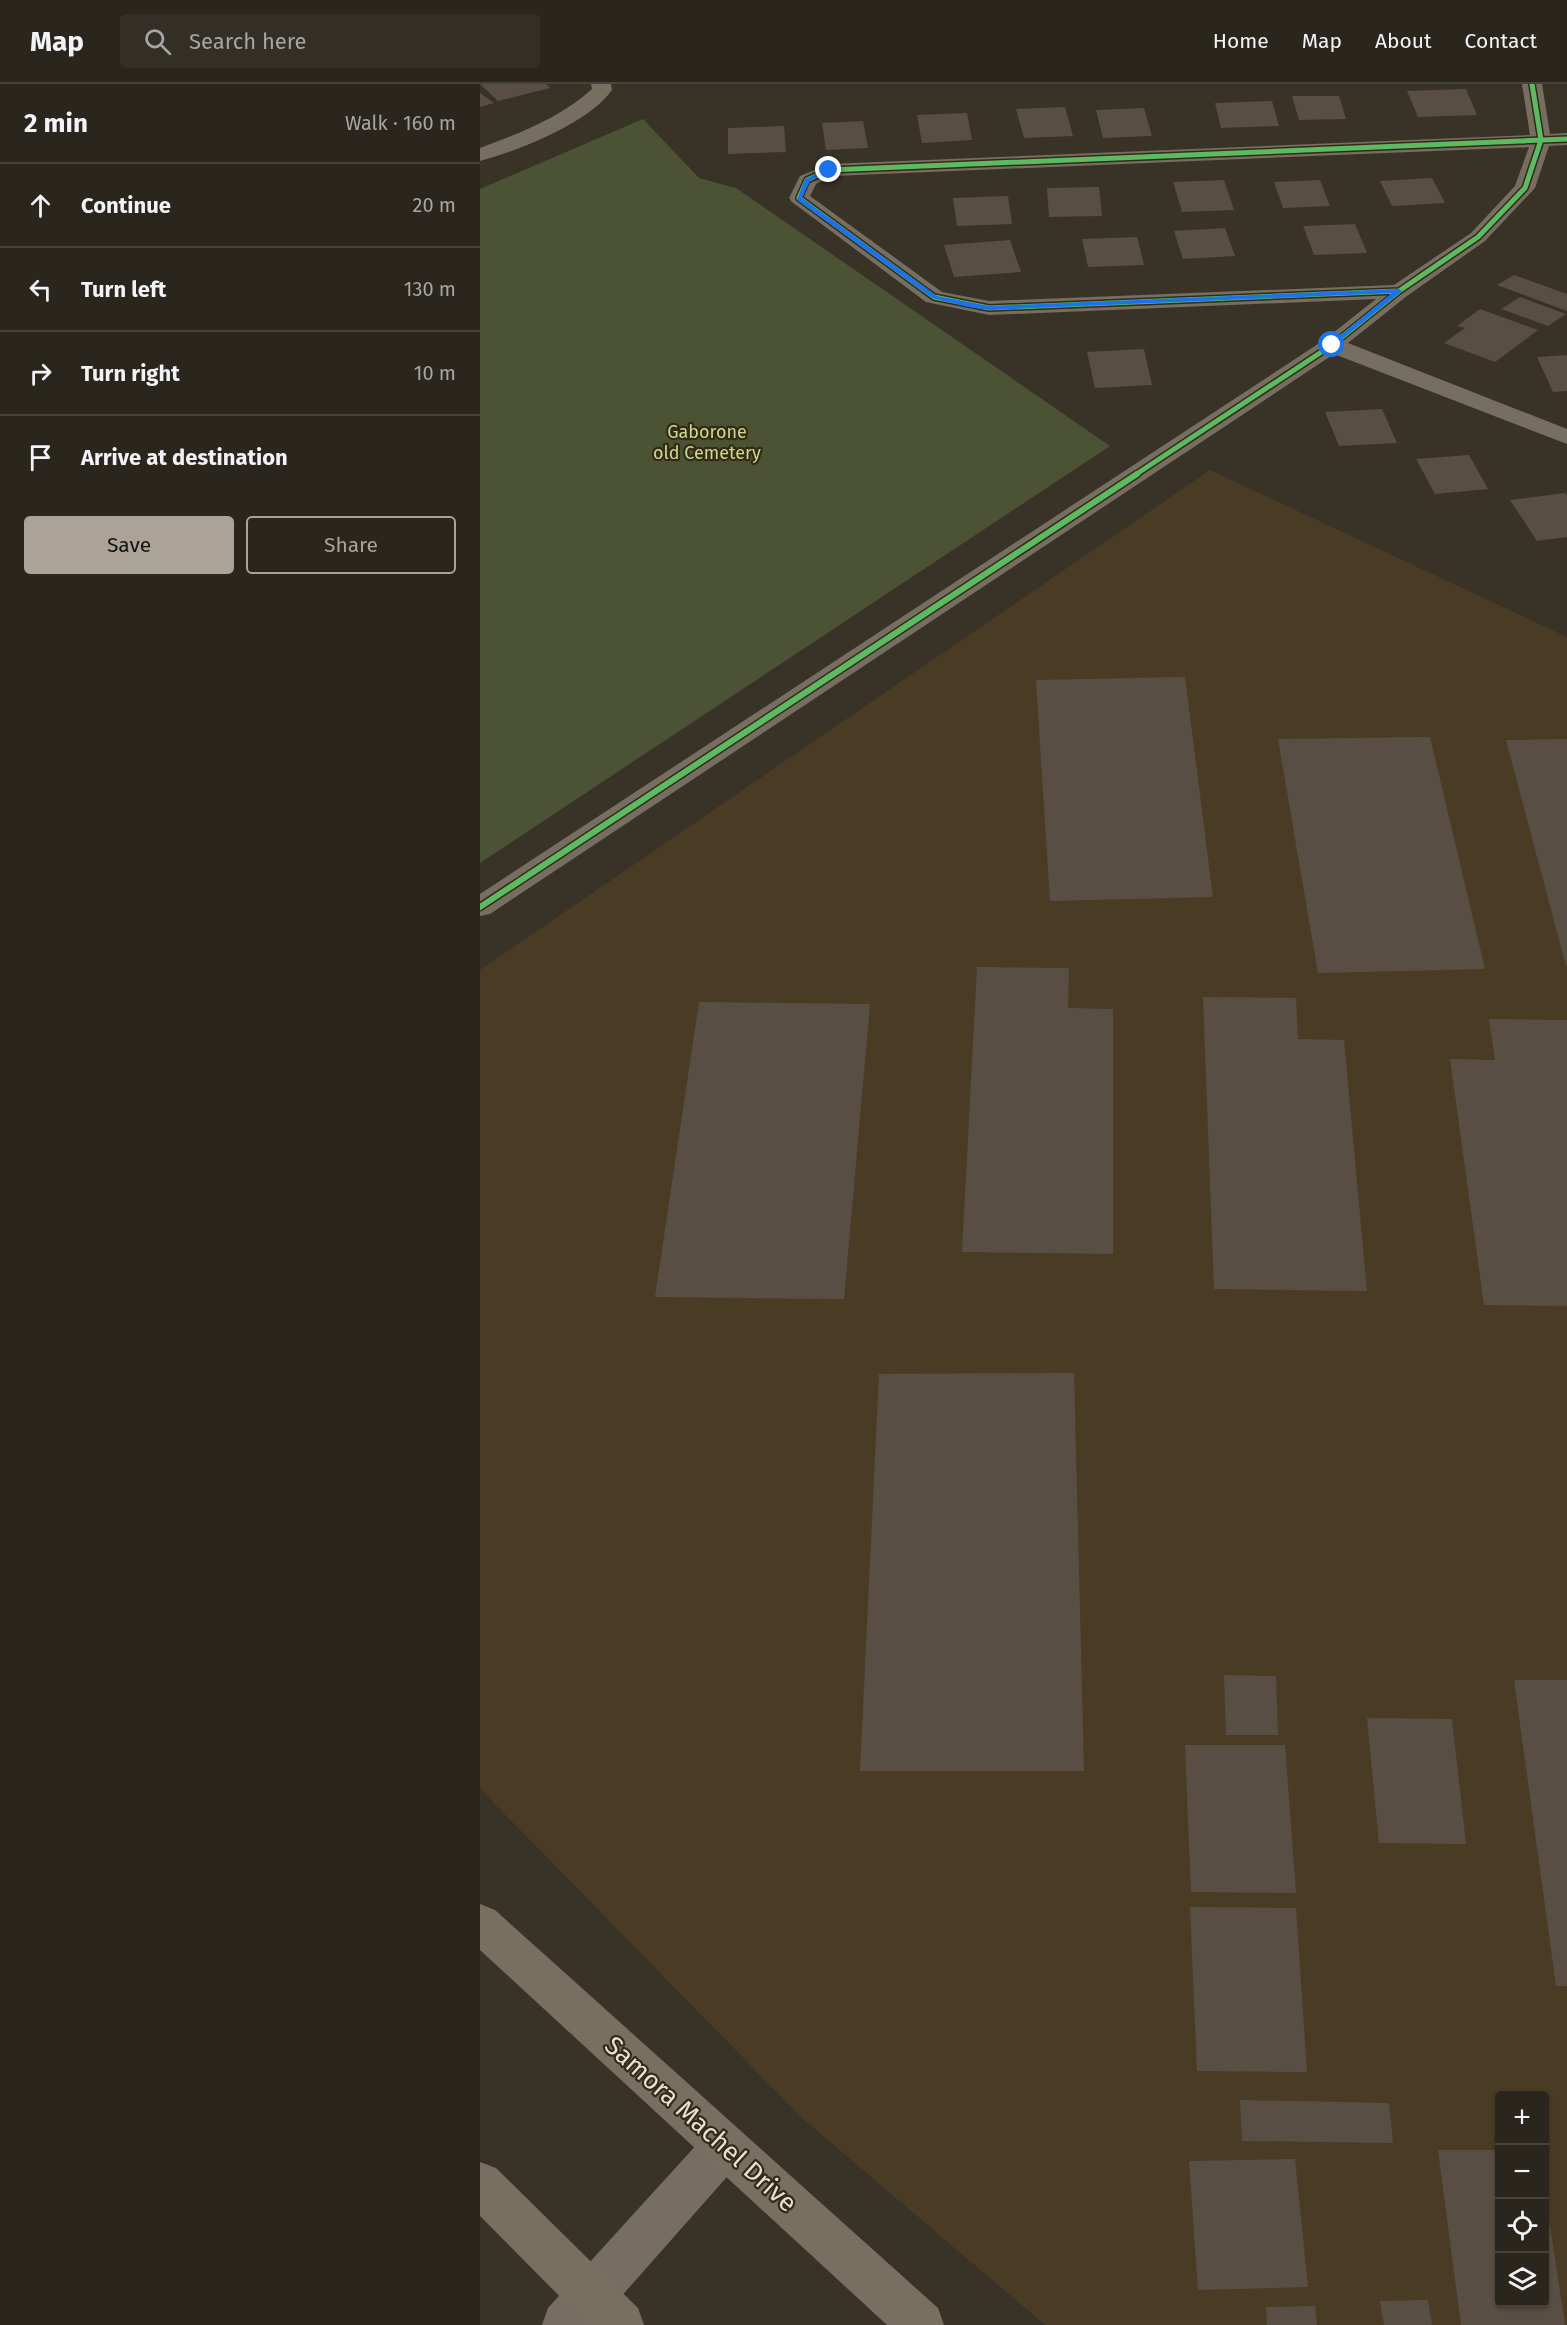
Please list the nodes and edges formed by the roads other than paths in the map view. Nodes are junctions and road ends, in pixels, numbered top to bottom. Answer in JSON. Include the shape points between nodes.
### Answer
{"nodes":[{"id":1,"x":601,"y":84,"type":"edge"},
{"id":2,"x":1532,"y":84,"type":"edge"},
{"id":3,"x":1567,"y":139,"type":"edge"},
{"id":4,"x":1541,"y":140,"type":"junction"},
{"id":5,"x":480,"y":155,"type":"edge"},
{"id":6,"x":1399,"y":291,"type":"junction"},
{"id":7,"x":1332,"y":345,"type":"junction"},
{"id":8,"x":1567,"y":437,"type":"edge"},
{"id":9,"x":480,"y":907,"type":"edge"},
{"id":10,"x":480,"y":1923,"type":"edge"},
{"id":11,"x":725,"y":2146,"type":"junction"},
{"id":12,"x":480,"y":2184,"type":"edge"},
{"id":13,"x":593,"y":2315,"type":"edge"},
{"id":14,"x":921,"y":2325,"type":"edge"}],
"edges":[{"from":1,"to":5,"type":"street","via":[[602,90],[588,104],[551,126]]},
{"from":2,"to":4,"type":"street"},
{"from":3,"to":4,"type":"street"},
{"from":4,"to":6,"type":"street","via":[[1525,188],[1478,237]]},
{"from":4,"to":6,"type":"street","via":[[829,170],[807,180],[799,198],[934,297],[968,305],[989,308]]},
{"from":6,"to":7,"type":"street"},
{"from":7,"to":8,"type":"street"},
{"from":7,"to":9,"type":"street"},
{"from":10,"to":11,"type":"main road","name":"Samora Machel Drive"},
{"from":11,"to":13,"type":"street"},
{"from":11,"to":14,"type":"main road","name":"Samora Machel Drive"},
{"from":12,"to":13,"type":"main road"}]}
